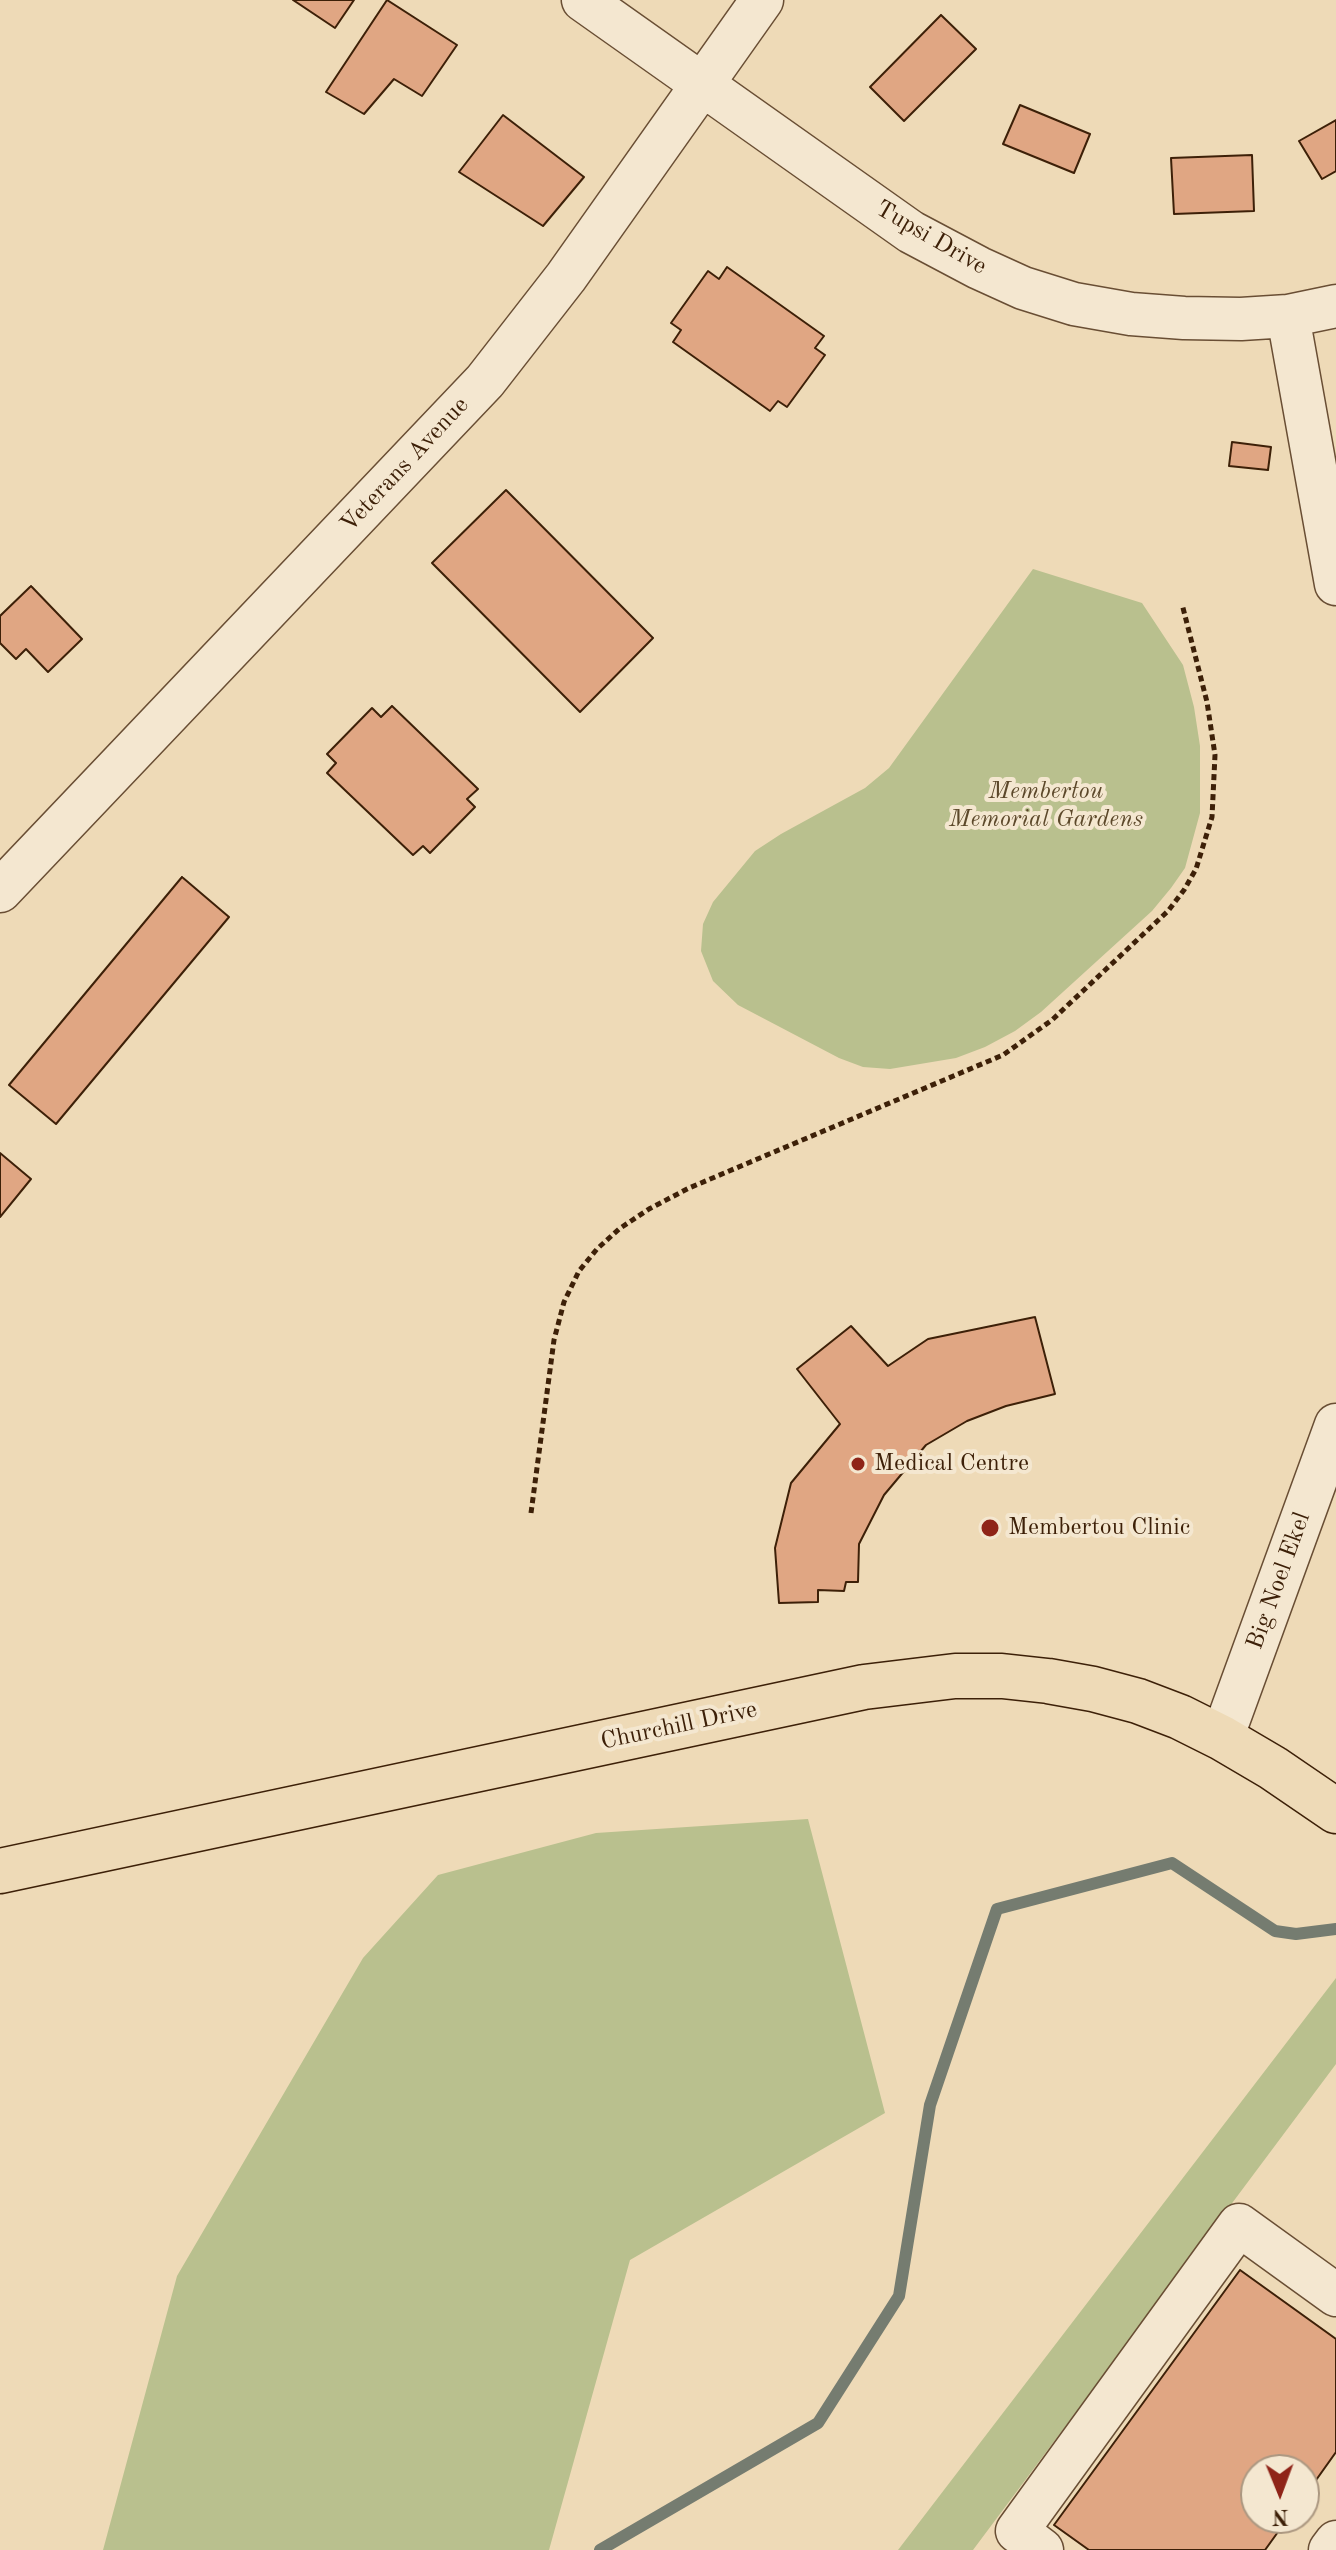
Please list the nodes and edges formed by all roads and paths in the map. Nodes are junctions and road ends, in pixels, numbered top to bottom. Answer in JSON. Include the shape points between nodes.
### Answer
{"nodes":[{"id":1,"x":583,"y":0,"type":"edge"},
{"id":2,"x":762,"y":0,"type":"edge"},
{"id":3,"x":702,"y":84,"type":"junction"},
{"id":4,"x":1336,"y":306,"type":"edge"},
{"id":5,"x":1288,"y":316,"type":"junction"},
{"id":6,"x":1336,"y":584,"type":"edge"},
{"id":7,"x":1182,"y":604,"type":"dead end"},
{"id":8,"x":0,"y":891,"type":"edge"},
{"id":9,"x":1336,"y":1425,"type":"edge"},
{"id":10,"x":531,"y":1513,"type":"dead end"},
{"id":11,"x":1222,"y":1738,"type":"junction"},
{"id":12,"x":1336,"y":1811,"type":"edge"},
{"id":13,"x":0,"y":1871,"type":"edge"},
{"id":14,"x":1336,"y":2295,"type":"edge"},
{"id":15,"x":1336,"y":2542,"type":"edge"},
{"id":16,"x":1042,"y":2550,"type":"edge"},
{"id":17,"x":1330,"y":2550,"type":"edge"}],
"edges":[{"from":1,"to":3,"type":"street","name":"Tupsi Drive"},
{"from":2,"to":3,"type":"street","name":"Veterans Avenue"},
{"from":3,"to":5,"type":"street","name":"Tupsi Drive","via":[[911,232],[1023,288],[1131,314]]},
{"from":3,"to":8,"type":"street","name":"Veterans Avenue","via":[[539,314],[485,381]]},
{"from":4,"to":5,"type":"street","name":"Tupsi Drive"},
{"from":5,"to":6,"type":"street"},
{"from":7,"to":10,"type":"path","via":[[1215,755],[1212,817],[1184,890],[1052,1020],[1003,1055],[689,1188],[649,1209],[597,1249],[564,1302],[554,1340]]},
{"from":9,"to":11,"type":"street","name":"Big Noel Ekel"},
{"from":11,"to":12,"type":"main road","name":"Churchill Drive"},
{"from":11,"to":13,"type":"main road","name":"Churchill Drive","via":[[1138,1701],[1093,1689],[1002,1676],[910,1680]]},
{"from":14,"to":16,"type":"street","via":[[1239,2225],[1017,2531]]},
{"from":15,"to":17,"type":"street"}]}
